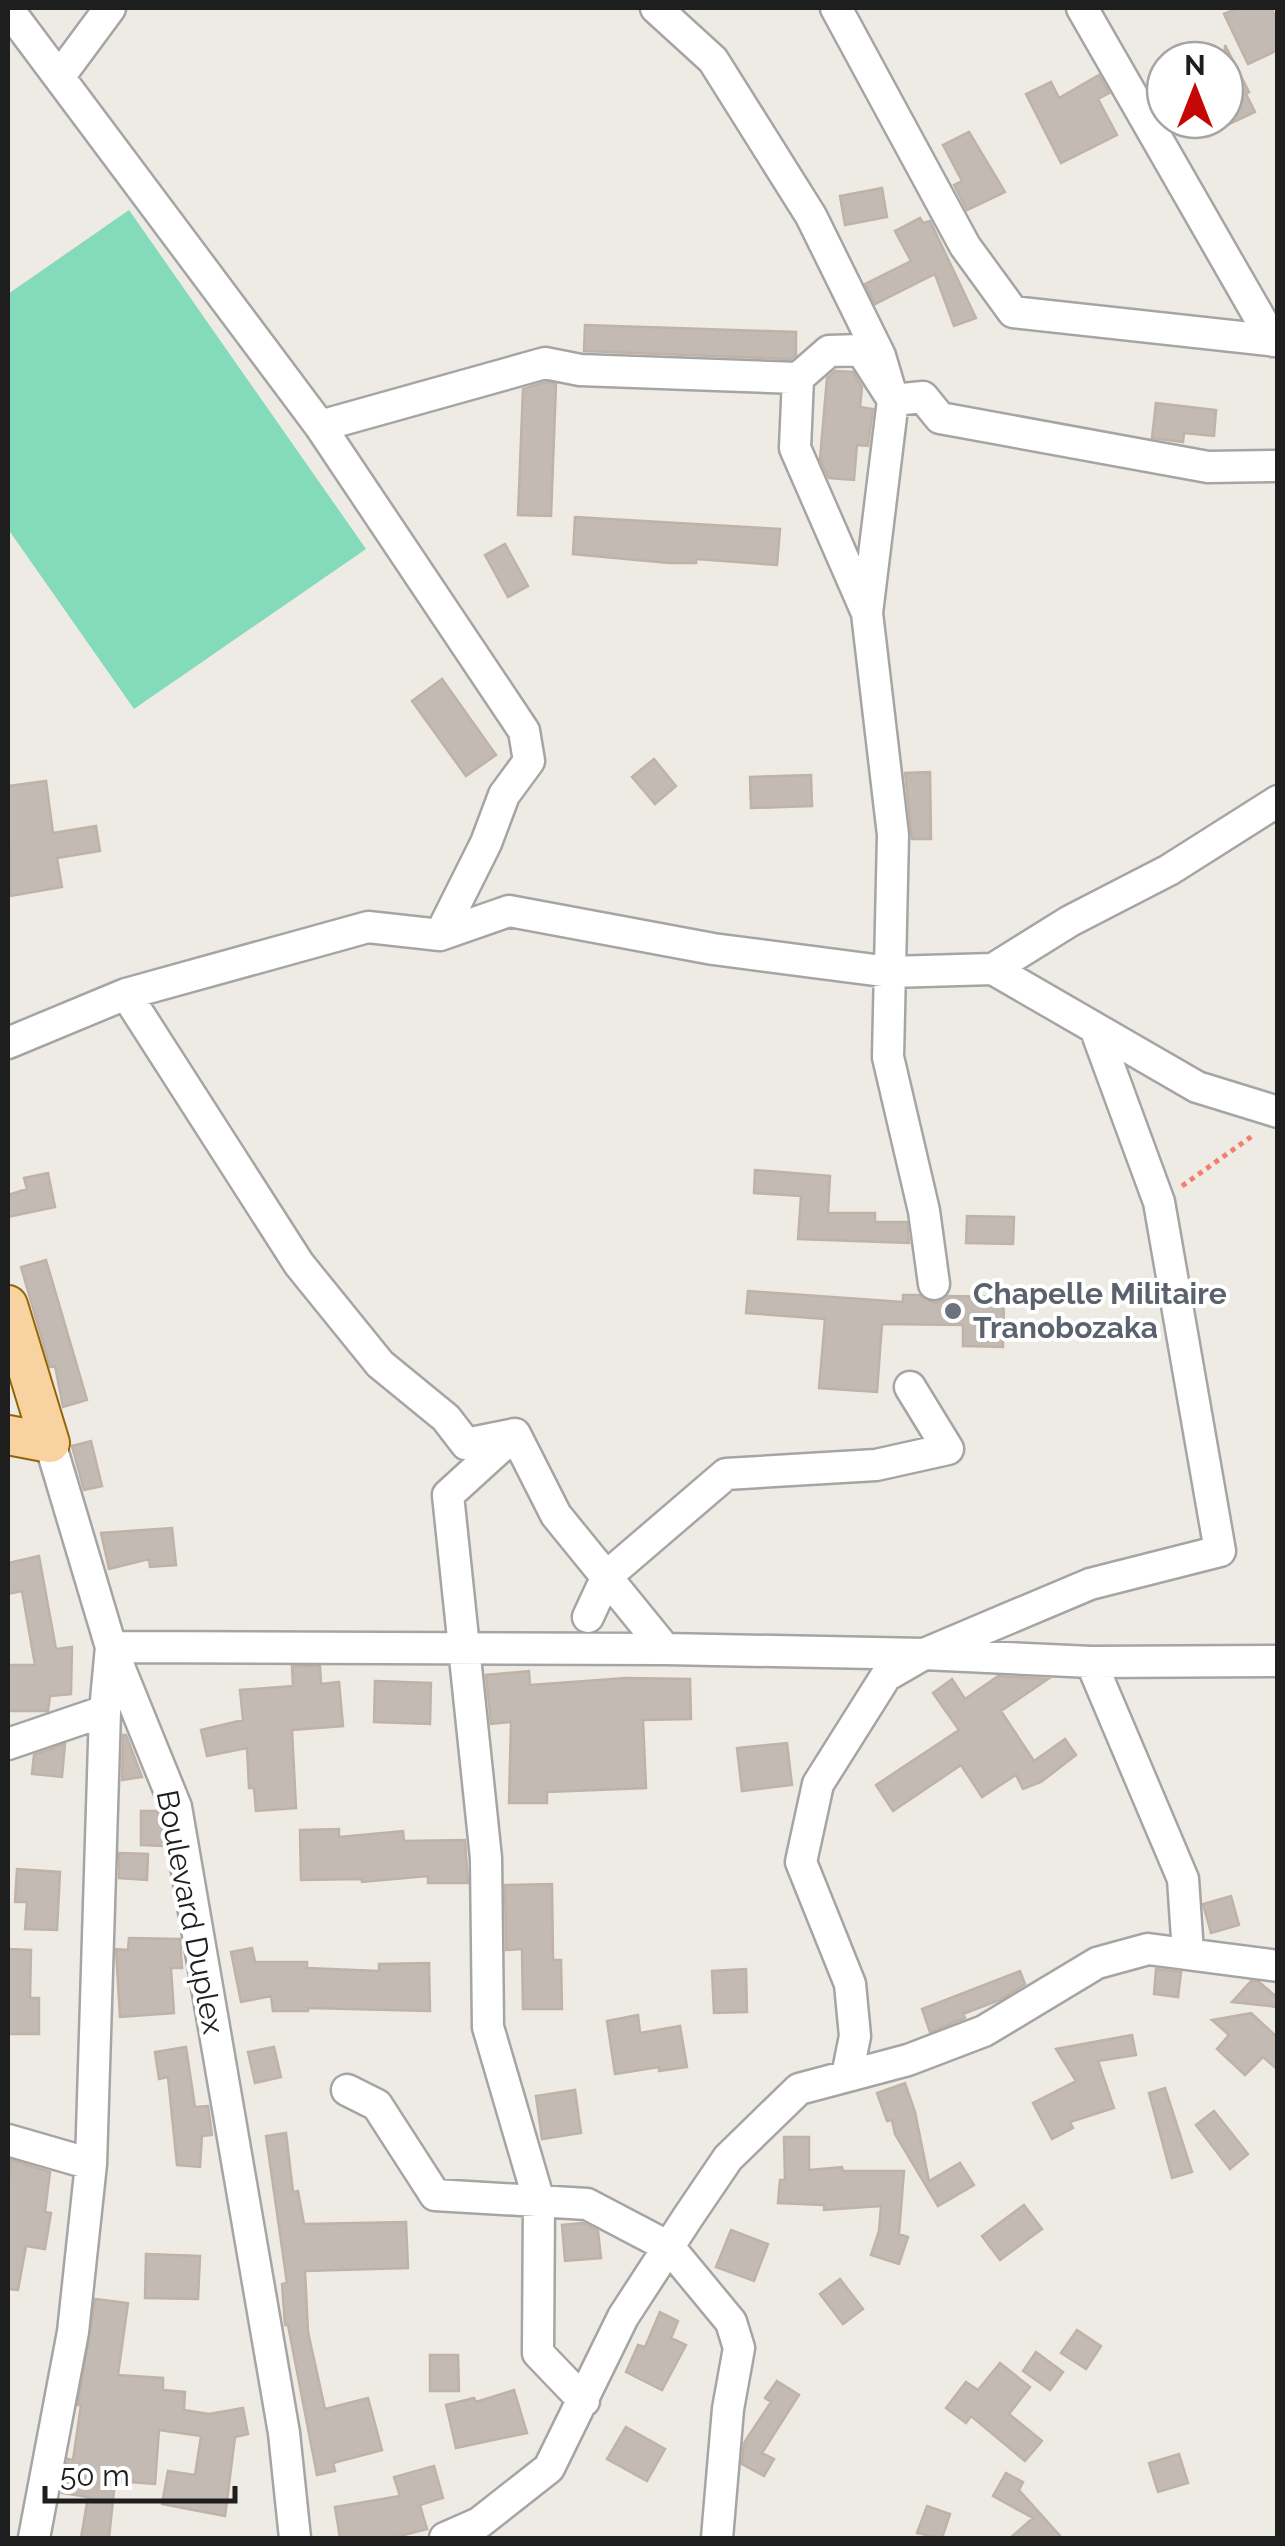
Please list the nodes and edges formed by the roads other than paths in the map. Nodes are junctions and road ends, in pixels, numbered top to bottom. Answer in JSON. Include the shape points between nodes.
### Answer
{"nodes":[{"id":1,"x":110,"y":8,"type":"edge"},
{"id":2,"x":656,"y":8,"type":"edge"},
{"id":3,"x":836,"y":8,"type":"edge"},
{"id":4,"x":1082,"y":8,"type":"edge"},
{"id":5,"x":8,"y":9,"type":"edge"},
{"id":6,"x":59,"y":77,"type":"junction"},
{"id":7,"x":1275,"y":341,"type":"edge"},
{"id":8,"x":798,"y":378,"type":"junction"},
{"id":9,"x":893,"y":400,"type":"junction"},
{"id":10,"x":320,"y":426,"type":"junction"},
{"id":11,"x":1278,"y":466,"type":"edge"},
{"id":12,"x":867,"y":613,"type":"junction"},
{"id":13,"x":1278,"y":801,"type":"edge"},
{"id":14,"x":440,"y":935,"type":"junction"},
{"id":15,"x":993,"y":969,"type":"junction"},
{"id":16,"x":890,"y":972,"type":"junction"},
{"id":17,"x":126,"y":994,"type":"junction"},
{"id":18,"x":1095,"y":1028,"type":"junction"},
{"id":19,"x":8,"y":1042,"type":"edge"},
{"id":20,"x":1270,"y":1120,"type":"edge"},
{"id":21,"x":934,"y":1284,"type":"dead end"},
{"id":22,"x":8,"y":1304,"type":"edge"},
{"id":23,"x":910,"y":1387,"type":"dead end"},
{"id":24,"x":515,"y":1434,"type":"junction"},
{"id":25,"x":8,"y":1435,"type":"edge"},
{"id":26,"x":50,"y":1443,"type":"junction"},
{"id":27,"x":607,"y":1576,"type":"junction"},
{"id":28,"x":588,"y":1617,"type":"dead end"},
{"id":29,"x":111,"y":1647,"type":"junction"},
{"id":30,"x":665,"y":1649,"type":"junction"},
{"id":31,"x":462,"y":1650,"type":"junction"},
{"id":32,"x":924,"y":1654,"type":"junction"},
{"id":33,"x":1278,"y":1661,"type":"edge"},
{"id":34,"x":1091,"y":1662,"type":"junction"},
{"id":35,"x":106,"y":1711,"type":"junction"},
{"id":36,"x":8,"y":1744,"type":"edge"},
{"id":37,"x":1188,"y":1953,"type":"junction"},
{"id":38,"x":1271,"y":1961,"type":"edge"},
{"id":39,"x":847,"y":2076,"type":"junction"},
{"id":40,"x":347,"y":2090,"type":"dead end"},
{"id":41,"x":8,"y":2140,"type":"edge"},
{"id":42,"x":90,"y":2164,"type":"junction"},
{"id":43,"x":539,"y":2201,"type":"junction"},
{"id":44,"x":669,"y":2247,"type":"junction"},
{"id":45,"x":584,"y":2401,"type":"junction"},
{"id":46,"x":34,"y":2538,"type":"edge"},
{"id":47,"x":295,"y":2538,"type":"edge"},
{"id":48,"x":445,"y":2538,"type":"edge"},
{"id":49,"x":718,"y":2538,"type":"edge"}],
"edges":[{"from":1,"to":6,"type":"street"},
{"from":2,"to":9,"type":"street","via":[[713,60],[811,216],[880,356]]},
{"from":3,"to":7,"type":"street","via":[[965,246],[1013,312]]},
{"from":4,"to":7,"type":"street"},
{"from":5,"to":6,"type":"street"},
{"from":6,"to":10,"type":"street"},
{"from":8,"to":9,"type":"street","via":[[830,351],[861,350]]},
{"from":8,"to":10,"type":"street","via":[[545,363]]},
{"from":8,"to":12,"type":"street","via":[[795,448]]},
{"from":9,"to":11,"type":"street","via":[[923,397],[940,418],[1208,467]]},
{"from":9,"to":12,"type":"street"},
{"from":10,"to":14,"type":"street","via":[[524,731],[528,761],[504,795]]},
{"from":12,"to":16,"type":"street","via":[[893,835]]},
{"from":13,"to":15,"type":"street"},
{"from":14,"to":16,"type":"street","via":[[509,910],[714,949]]},
{"from":14,"to":17,"type":"street","via":[[368,927]]},
{"from":15,"to":16,"type":"street"},
{"from":15,"to":18,"type":"street"},
{"from":16,"to":21,"type":"street","via":[[888,1058]]},
{"from":17,"to":19,"type":"street"},
{"from":17,"to":24,"type":"street","via":[[299,1264],[380,1364],[446,1418],[466,1444]]},
{"from":18,"to":20,"type":"street"},
{"from":18,"to":32,"type":"street","via":[[1159,1202],[1220,1551],[1090,1584]]},
{"from":22,"to":26,"type":"main road","name":"Boulevard Duplex"},
{"from":23,"to":27,"type":"street","via":[[948,1449],[876,1465],[726,1474]]},
{"from":24,"to":27,"type":"street","via":[[556,1515]]},
{"from":24,"to":31,"type":"street","via":[[448,1495]]},
{"from":25,"to":26,"type":"main road"},
{"from":26,"to":29,"type":"street","name":"Boulevard Duplex"},
{"from":27,"to":28,"type":"street"},
{"from":27,"to":30,"type":"street"},
{"from":29,"to":31,"type":"street"},
{"from":29,"to":35,"type":"street"},
{"from":29,"to":47,"type":"street","name":"Boulevard Duplex","via":[[176,1807],[284,2433]]},
{"from":30,"to":31,"type":"street"},
{"from":30,"to":32,"type":"street"},
{"from":31,"to":43,"type":"street","via":[[486,1858],[488,2027]]},
{"from":32,"to":34,"type":"street"},
{"from":32,"to":39,"type":"street","via":[[886,1676],[818,1784],[802,1862],[850,1984],[855,2036]]},
{"from":33,"to":34,"type":"street"},
{"from":34,"to":37,"type":"street","via":[[1183,1878]]},
{"from":35,"to":36,"type":"street"},
{"from":35,"to":42,"type":"street"},
{"from":37,"to":38,"type":"street"},
{"from":37,"to":39,"type":"street","via":[[1148,1949],[1098,1963],[984,2032]]},
{"from":39,"to":44,"type":"street","via":[[798,2088],[728,2158]]},
{"from":40,"to":43,"type":"street","via":[[378,2105],[435,2195]]},
{"from":41,"to":42,"type":"street"},
{"from":42,"to":46,"type":"street","via":[[73,2332]]},
{"from":43,"to":44,"type":"street","via":[[587,2204]]},
{"from":43,"to":45,"type":"street","via":[[538,2353]]},
{"from":44,"to":45,"type":"street","via":[[623,2317]]},
{"from":44,"to":49,"type":"street","via":[[731,2322],[740,2348]]},
{"from":45,"to":48,"type":"street","via":[[549,2468],[478,2523]]}]}
